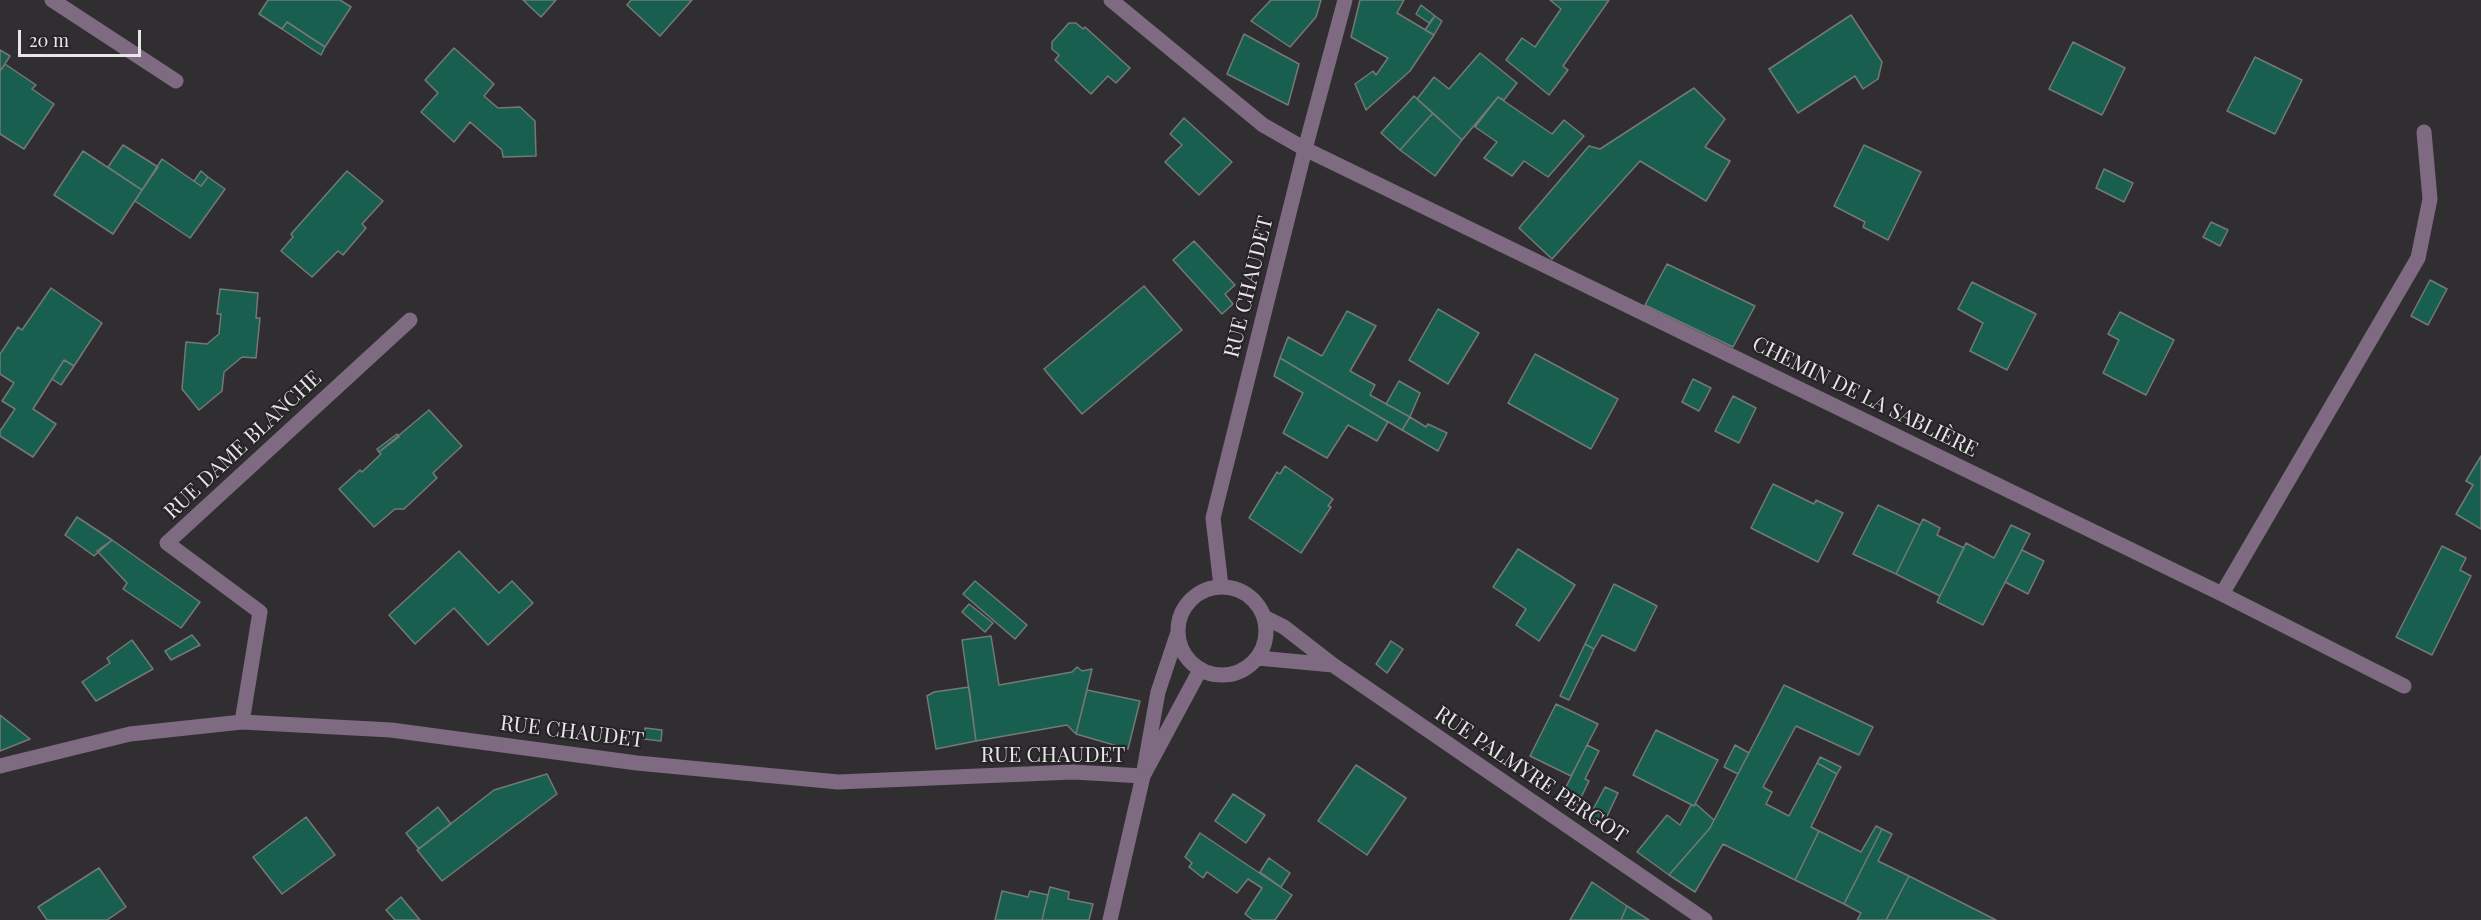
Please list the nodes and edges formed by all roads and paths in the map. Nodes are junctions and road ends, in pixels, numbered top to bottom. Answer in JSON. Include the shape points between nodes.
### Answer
{"nodes":[{"id":1,"x":52,"y":0,"type":"edge"},
{"id":2,"x":1111,"y":0,"type":"edge"},
{"id":3,"x":1345,"y":0,"type":"edge"},
{"id":4,"x":176,"y":81,"type":"dead end"},
{"id":5,"x":2424,"y":132,"type":"dead end"},
{"id":6,"x":1305,"y":149,"type":"junction"},
{"id":7,"x":410,"y":321,"type":"dead end"},
{"id":8,"x":1221,"y":586,"type":"junction"},
{"id":9,"x":2222,"y":594,"type":"junction"},
{"id":10,"x":1264,"y":617,"type":"junction"},
{"id":11,"x":1177,"y":635,"type":"junction"},
{"id":12,"x":1258,"y":658,"type":"junction"},
{"id":13,"x":1333,"y":665,"type":"junction"},
{"id":14,"x":1200,"y":670,"type":"junction"},
{"id":15,"x":2404,"y":686,"type":"dead end"},
{"id":16,"x":242,"y":722,"type":"junction"},
{"id":17,"x":0,"y":766,"type":"edge"},
{"id":18,"x":1143,"y":776,"type":"junction"},
{"id":19,"x":1110,"y":920,"type":"edge"},
{"id":20,"x":1706,"y":920,"type":"edge"}],
"edges":[{"from":1,"to":4,"type":"street"},
{"from":2,"to":6,"type":"street","name":"CHEMIN DE LA SABLIÈRE","via":[[1263,125]]},
{"from":3,"to":6,"type":"street","name":"RUE CHAUDET"},
{"from":5,"to":9,"type":"street","via":[[2430,199],[2418,258]]},
{"from":6,"to":8,"type":"street","name":"RUE CHAUDET","via":[[1213,518]]},
{"from":6,"to":9,"type":"street","name":"CHEMIN DE LA SABLIÈRE"},
{"from":7,"to":16,"type":"street","name":"RUE DAME BLANCHE","via":[[167,543],[260,612]]},
{"from":8,"to":10,"type":"street","via":[[1248,595]]},
{"from":8,"to":11,"type":"street","name":"RUE CHAUDET","via":[[1194,596],[1178,621]]},
{"from":9,"to":15,"type":"street","name":"CHEMIN DE LA SABLIÈRE"},
{"from":10,"to":12,"type":"street","via":[[1265,645]]},
{"from":10,"to":13,"type":"street","name":"RUE PALMYRE PERGOT","via":[[1284,627]]},
{"from":11,"to":14,"type":"street","via":[[1181,649]]},
{"from":11,"to":18,"type":"street","name":"RUE CHAUDET","via":[[1158,692]]},
{"from":12,"to":13,"type":"street","name":"RUE PALMYRE PERGOT"},
{"from":12,"to":14,"type":"street","via":[[1249,667],[1225,676]]},
{"from":13,"to":20,"type":"street","name":"RUE PALMYRE PERGOT"},
{"from":14,"to":18,"type":"street","name":"RUE CHAUDET"},
{"from":16,"to":17,"type":"street","name":"RUE CHAUDET","via":[[130,734]]},
{"from":16,"to":18,"type":"street","name":"RUE CHAUDET","via":[[391,730],[637,763],[838,782],[1073,772]]},
{"from":18,"to":19,"type":"street"}]}
